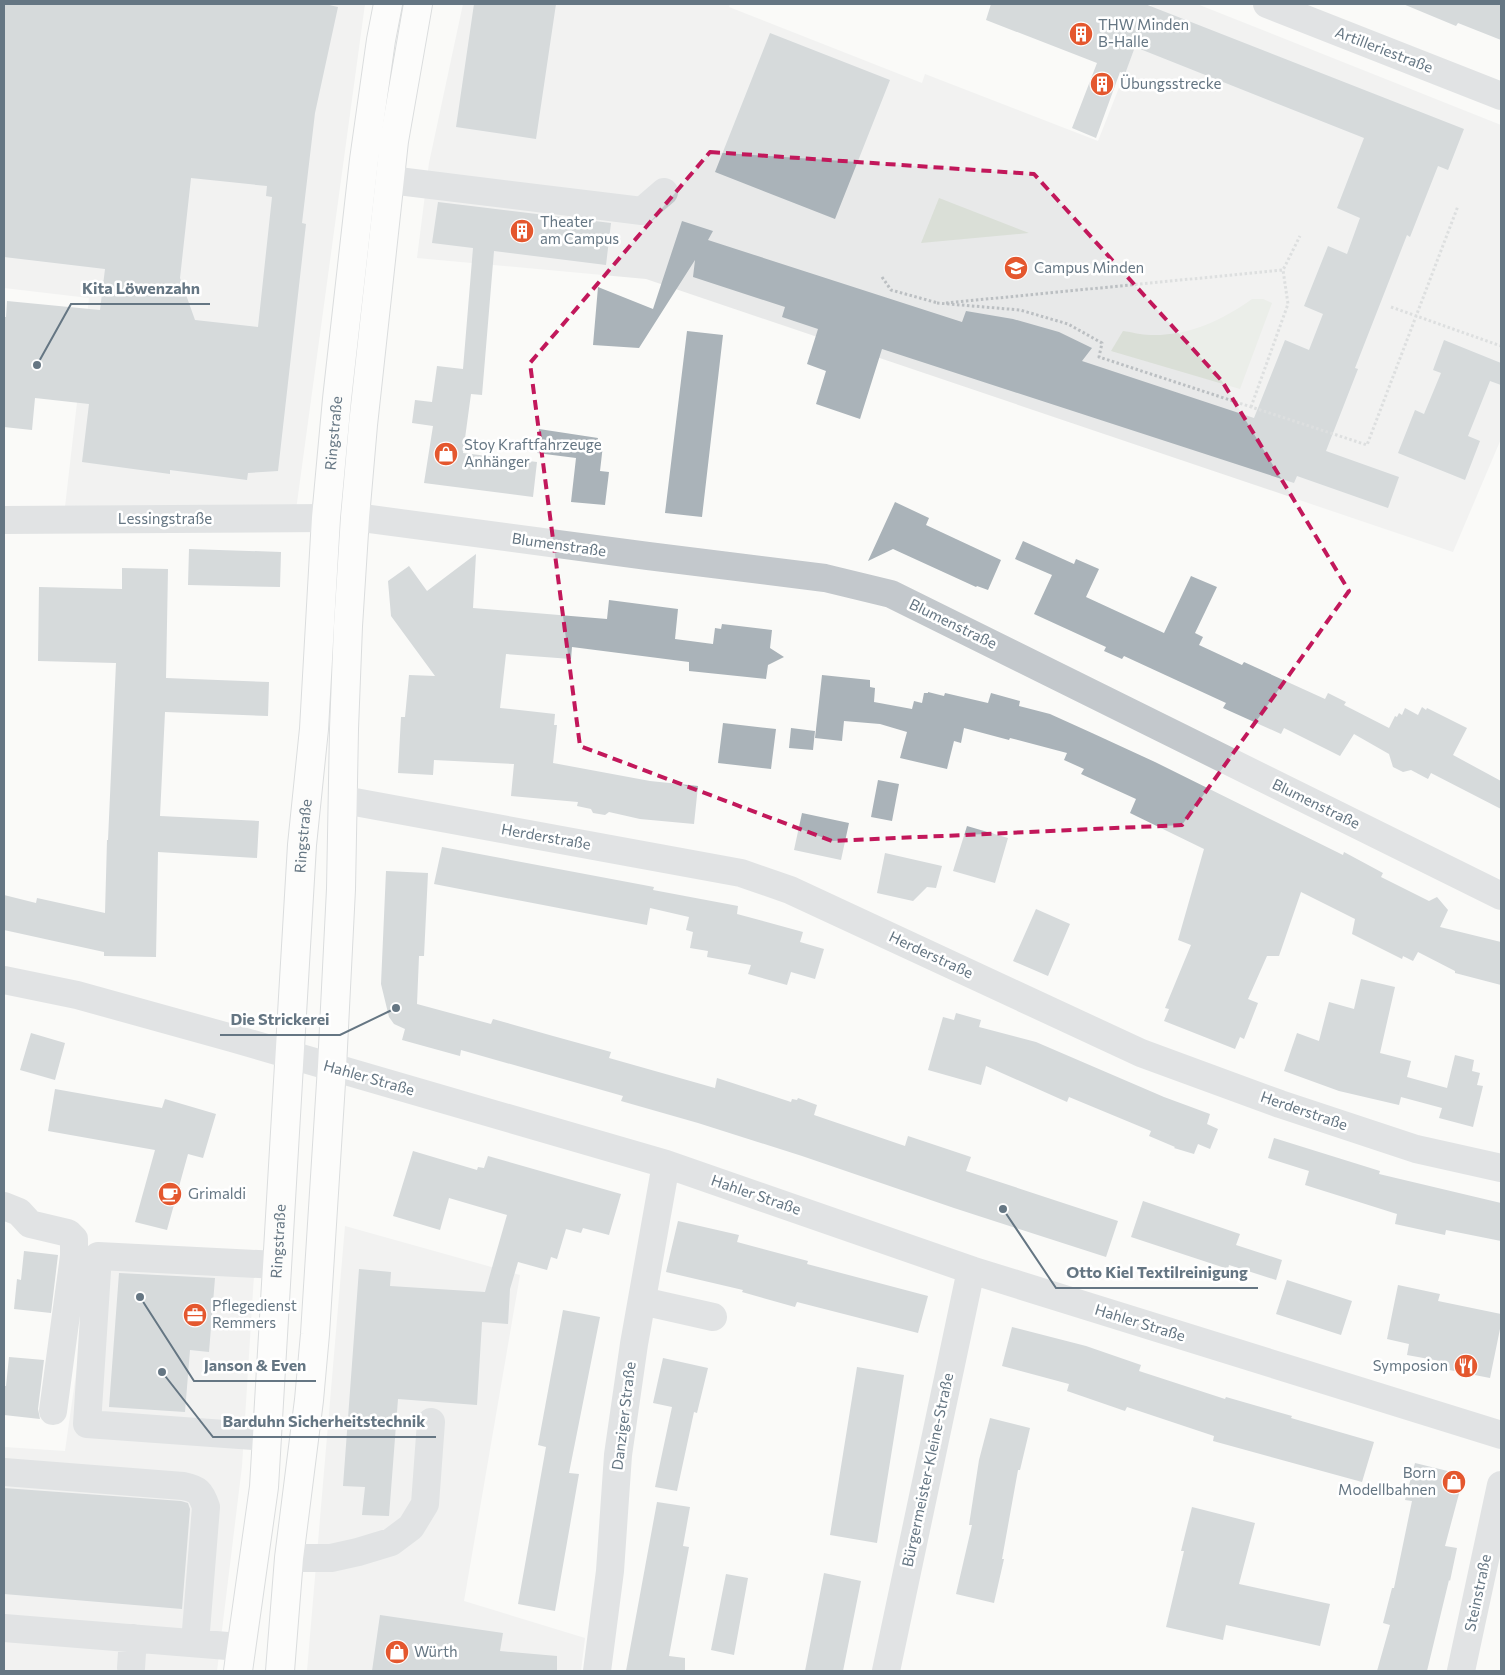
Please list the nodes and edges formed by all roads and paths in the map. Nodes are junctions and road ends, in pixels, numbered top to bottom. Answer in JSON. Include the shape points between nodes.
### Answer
{"nodes":[{"id":1,"x":388,"y":4,"type":"edge"},
{"id":2,"x":418,"y":4,"type":"edge"},
{"id":3,"x":1267,"y":4,"type":"edge"},
{"id":4,"x":1501,"y":96,"type":"edge"},
{"id":5,"x":390,"y":180,"type":"junction"},
{"id":6,"x":664,"y":192,"type":"dead end"},
{"id":7,"x":1458,"y":206,"type":"dead end"},
{"id":8,"x":1300,"y":236,"type":"dead end"},
{"id":9,"x":1283,"y":270,"type":"junction"},
{"id":10,"x":882,"y":277,"type":"dead end"},
{"id":11,"x":937,"y":304,"type":"junction"},
{"id":12,"x":1391,"y":307,"type":"dead end"},
{"id":13,"x":1417,"y":315,"type":"junction"},
{"id":14,"x":1501,"y":346,"type":"edge"},
{"id":15,"x":1251,"y":406,"type":"junction"},
{"id":16,"x":355,"y":517,"type":"junction"},
{"id":17,"x":326,"y":518,"type":"junction"},
{"id":18,"x":4,"y":520,"type":"edge"},
{"id":19,"x":344,"y":800,"type":"junction"},
{"id":20,"x":1501,"y":896,"type":"edge"},
{"id":21,"x":4,"y":980,"type":"edge"},
{"id":22,"x":290,"y":1055,"type":"junction"},
{"id":23,"x":332,"y":1067,"type":"junction"},
{"id":24,"x":666,"y":1164,"type":"junction"},
{"id":25,"x":1501,"y":1168,"type":"edge"},
{"id":26,"x":4,"y":1206,"type":"edge"},
{"id":27,"x":277,"y":1265,"type":"junction"},
{"id":28,"x":971,"y":1270,"type":"junction"},
{"id":29,"x":642,"y":1301,"type":"junction"},
{"id":30,"x":713,"y":1317,"type":"dead end"},
{"id":31,"x":53,"y":1411,"type":"dead end"},
{"id":32,"x":431,"y":1422,"type":"dead end"},
{"id":33,"x":1501,"y":1435,"type":"edge"},
{"id":34,"x":267,"y":1437,"type":"junction"},
{"id":35,"x":4,"y":1472,"type":"edge"},
{"id":36,"x":1501,"y":1485,"type":"edge"},
{"id":37,"x":289,"y":1558,"type":"junction"},
{"id":38,"x":4,"y":1628,"type":"edge"},
{"id":39,"x":133,"y":1638,"type":"junction"},
{"id":40,"x":195,"y":1643,"type":"junction"},
{"id":41,"x":239,"y":1659,"type":"edge"},
{"id":42,"x":131,"y":1668,"type":"dead end"},
{"id":43,"x":280,"y":1671,"type":"edge"},
{"id":44,"x":596,"y":1671,"type":"edge"},
{"id":45,"x":886,"y":1671,"type":"edge"},
{"id":46,"x":1461,"y":1671,"type":"edge"}],
"edges":[{"from":1,"to":17,"type":"main road","name":"Ringstraße","via":[[363,169]]},
{"from":2,"to":5,"type":"main road","name":"Ringstraße"},
{"from":3,"to":4,"type":"street","name":"Artilleriestraße"},
{"from":5,"to":6,"type":"street","via":[[642,211]]},
{"from":5,"to":16,"type":"main road","name":"Ringstraße"},
{"from":7,"to":13,"type":"path"},
{"from":8,"to":9,"type":"path"},
{"from":9,"to":11,"type":"path"},
{"from":9,"to":15,"type":"path","via":[[1288,304]]},
{"from":10,"to":11,"type":"path","via":[[891,290]]},
{"from":11,"to":15,"type":"path","via":[[1020,310],[1068,324],[1102,343],[1099,357]]},
{"from":12,"to":13,"type":"path"},
{"from":13,"to":14,"type":"path"},
{"from":13,"to":15,"type":"path","via":[[1367,445]]},
{"from":16,"to":19,"type":"main road","name":"Ringstraße","via":[[348,626]]},
{"from":16,"to":20,"type":"street","name":"Blumenstraße","via":[[825,578],[891,594]]},
{"from":17,"to":18,"type":"street","name":"Lessingstraße"},
{"from":17,"to":22,"type":"main road","name":"Ringstraße"},
{"from":19,"to":23,"type":"main road","name":"Ringstraße"},
{"from":19,"to":25,"type":"street","name":"Herderstraße","via":[[741,873],[790,890],[1141,1053],[1416,1149]]},
{"from":21,"to":22,"type":"street","name":"Hahler Straße","via":[[77,995]]},
{"from":22,"to":23,"type":"street","name":"Hahler Straße"},
{"from":22,"to":27,"type":"main road","name":"Ringstraße"},
{"from":23,"to":24,"type":"street","name":"Hahler Straße"},
{"from":23,"to":37,"type":"main road","name":"Ringstraße","via":[[314,1343]]},
{"from":24,"to":28,"type":"street","name":"Hahler Straße"},
{"from":24,"to":29,"type":"street","name":"Danziger Straße"},
{"from":26,"to":31,"type":"street","via":[[19,1212],[30,1224],[68,1233],[74,1239]]},
{"from":27,"to":34,"type":"main road","name":"Ringstraße"},
{"from":27,"to":34,"type":"street","via":[[98,1256],[87,1424]]},
{"from":28,"to":33,"type":"street","name":"Hahler Straße"},
{"from":28,"to":45,"type":"street","name":"Bürgermeister-Kleine-Straße"},
{"from":29,"to":30,"type":"street"},
{"from":29,"to":44,"type":"street","name":"Danziger Straße","via":[[618,1455],[610,1571]]},
{"from":32,"to":37,"type":"street","via":[[424,1504],[411,1528],[390,1542],[358,1552],[331,1558]]},
{"from":34,"to":41,"type":"main road","name":"Ringstraße","via":[[262,1505]]},
{"from":35,"to":40,"type":"street","via":[[195,1488],[203,1496],[206,1507]]},
{"from":36,"to":46,"type":"street","name":"Steinstraße"},
{"from":37,"to":43,"type":"main road","name":"Ringstraße"},
{"from":38,"to":39,"type":"street"},
{"from":39,"to":40,"type":"street"},
{"from":39,"to":42,"type":"street"},
{"from":40,"to":41,"type":"street"}]}
